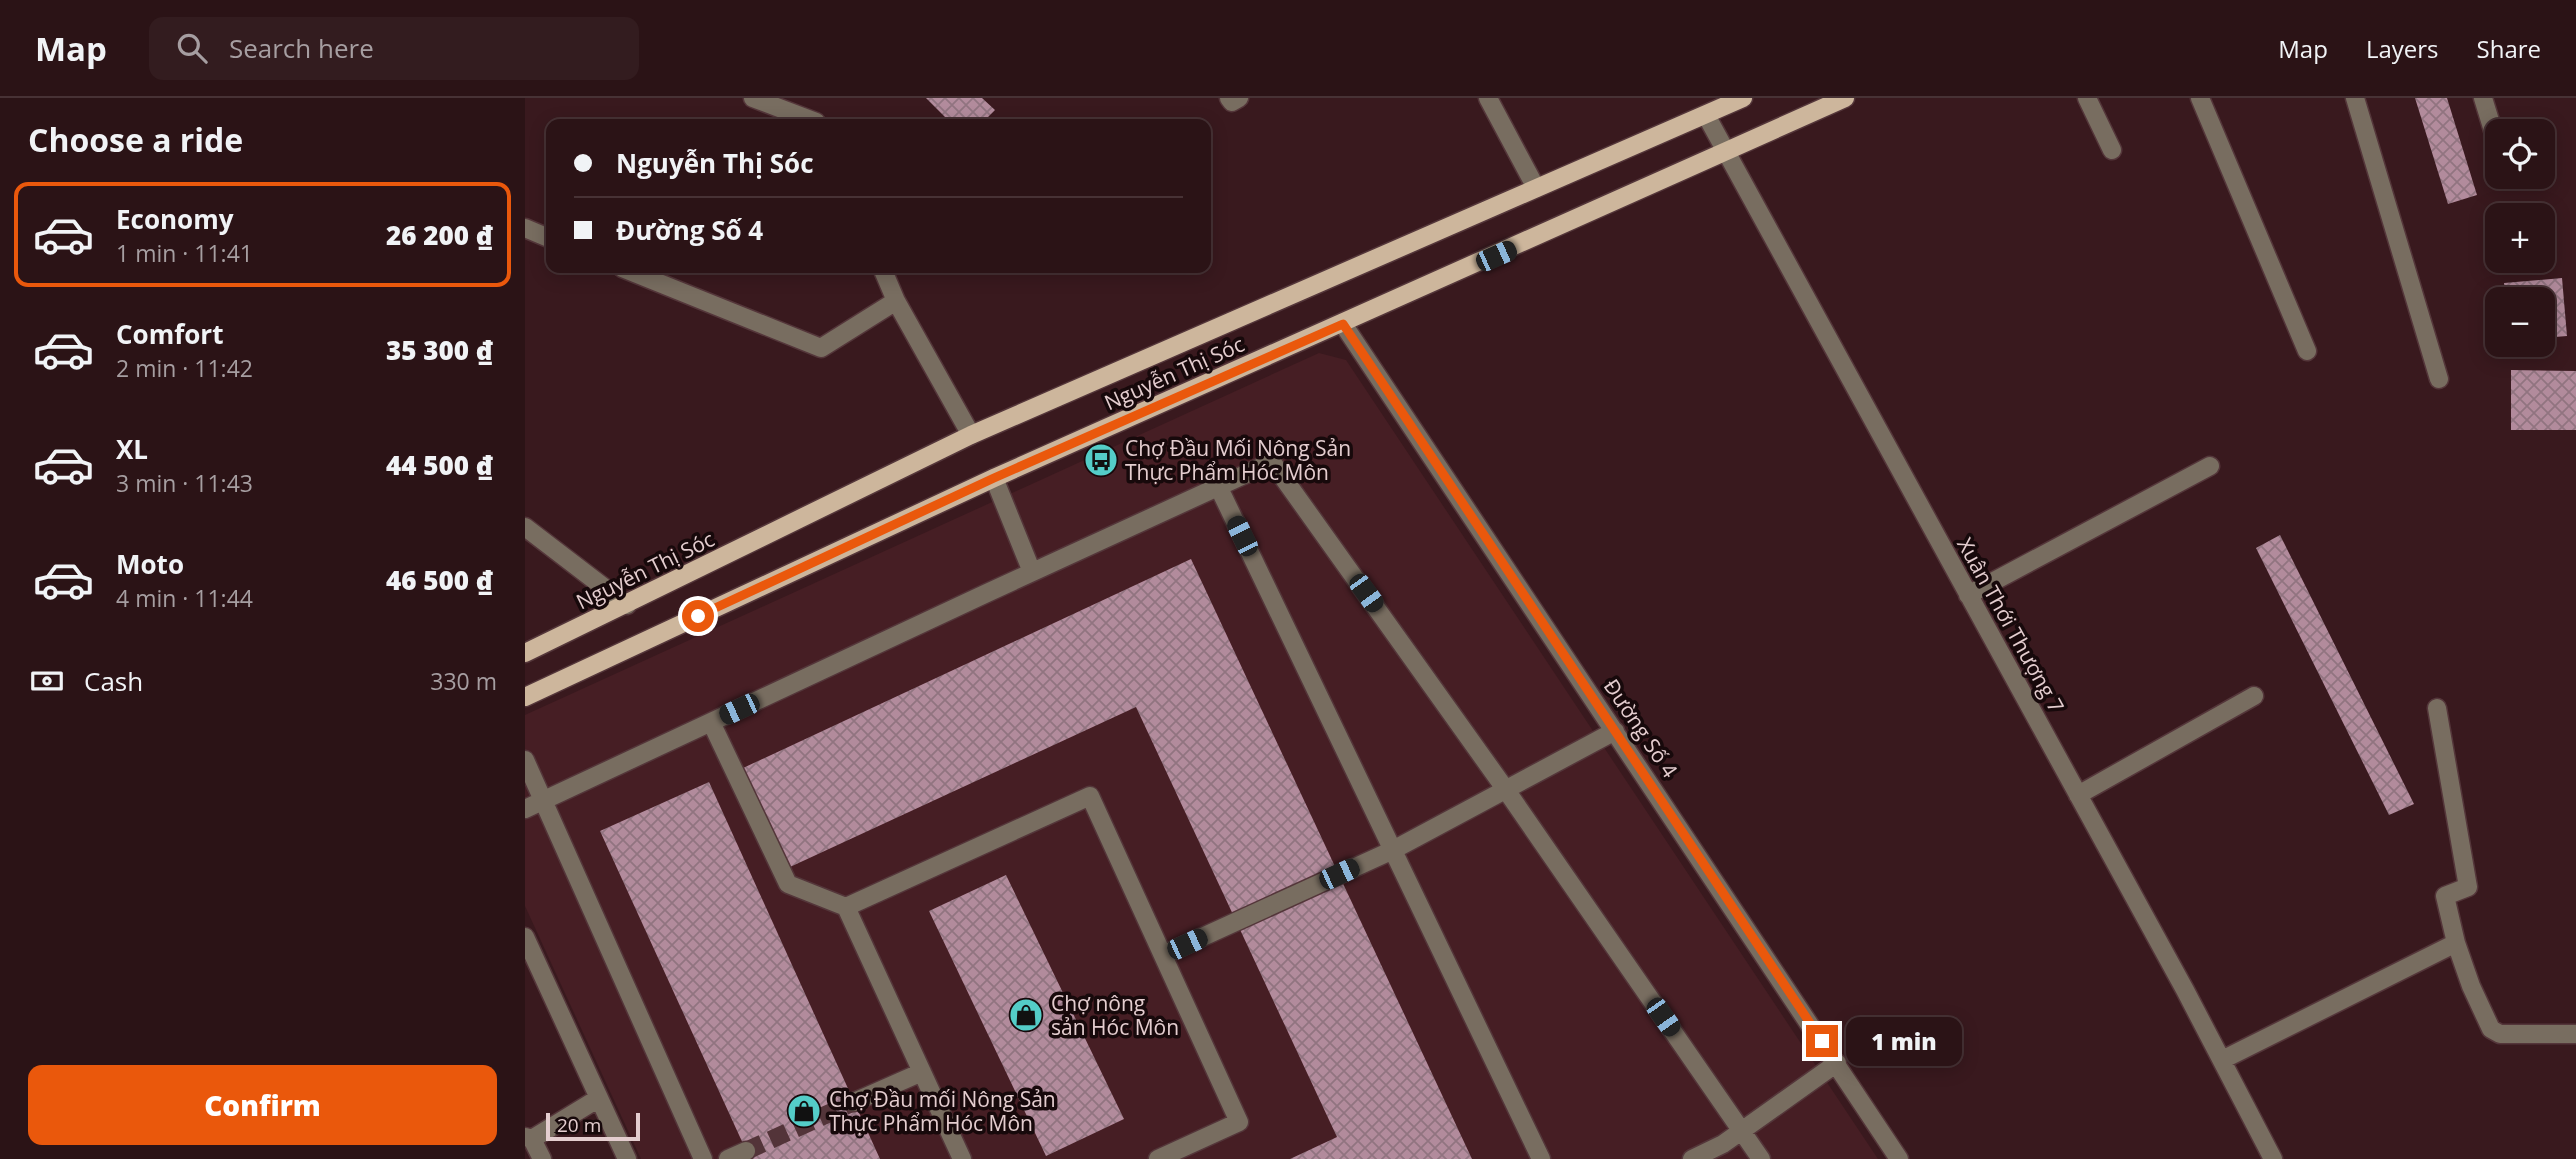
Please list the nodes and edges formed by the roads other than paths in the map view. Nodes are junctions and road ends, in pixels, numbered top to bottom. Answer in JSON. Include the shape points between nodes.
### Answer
{"nodes":[{"id":1,"x":753,"y":98,"type":"edge"},
{"id":2,"x":1229,"y":98,"type":"edge"},
{"id":3,"x":1239,"y":98,"type":"edge"},
{"id":4,"x":1488,"y":98,"type":"edge"},
{"id":5,"x":1743,"y":98,"type":"edge"},
{"id":6,"x":1845,"y":98,"type":"edge"},
{"id":7,"x":2087,"y":98,"type":"edge"},
{"id":8,"x":2200,"y":98,"type":"edge"},
{"id":9,"x":2355,"y":98,"type":"edge"},
{"id":10,"x":2483,"y":98,"type":"edge"},
{"id":11,"x":1706,"y":115,"type":"junction"},
{"id":12,"x":808,"y":119,"type":"edge"},
{"id":13,"x":2489,"y":119,"type":"edge"},
{"id":14,"x":2112,"y":150,"type":"dead end"},
{"id":15,"x":1726,"y":153,"type":"junction"},
{"id":16,"x":1536,"y":188,"type":"junction"},
{"id":17,"x":525,"y":228,"type":"edge"},
{"id":18,"x":546,"y":237,"type":"edge"},
{"id":19,"x":634,"y":273,"type":"edge"},
{"id":20,"x":883,"y":273,"type":"edge"},
{"id":21,"x":896,"y":301,"type":"junction"},
{"id":22,"x":1343,"y":324,"type":"junction"},
{"id":23,"x":2307,"y":351,"type":"dead end"},
{"id":24,"x":2439,"y":379,"type":"dead end"},
{"id":25,"x":971,"y":435,"type":"junction"},
{"id":26,"x":2210,"y":466,"type":"dead end"},
{"id":27,"x":994,"y":478,"type":"junction"},
{"id":28,"x":1219,"y":488,"type":"junction"},
{"id":29,"x":525,"y":527,"type":"edge"},
{"id":30,"x":1032,"y":572,"type":"junction"},
{"id":31,"x":1968,"y":595,"type":"junction"},
{"id":32,"x":627,"y":605,"type":"junction"},
{"id":33,"x":525,"y":653,"type":"edge"},
{"id":34,"x":525,"y":696,"type":"edge"},
{"id":35,"x":2254,"y":696,"type":"dead end"},
{"id":36,"x":2437,"y":708,"type":"dead end"},
{"id":37,"x":711,"y":722,"type":"junction"},
{"id":38,"x":1615,"y":731,"type":"junction"},
{"id":39,"x":525,"y":760,"type":"edge"},
{"id":40,"x":1506,"y":790,"type":"junction"},
{"id":41,"x":2078,"y":795,"type":"junction"},
{"id":42,"x":543,"y":801,"type":"junction"},
{"id":43,"x":525,"y":810,"type":"edge"},
{"id":44,"x":1393,"y":850,"type":"junction"},
{"id":45,"x":846,"y":907,"type":"junction"},
{"id":46,"x":525,"y":937,"type":"edge"},
{"id":47,"x":2456,"y":943,"type":"junction"},
{"id":48,"x":1163,"y":955,"type":"junction"},
{"id":49,"x":2576,"y":1034,"type":"edge"},
{"id":50,"x":2222,"y":1060,"type":"junction"},
{"id":51,"x":1837,"y":1063,"type":"junction"},
{"id":52,"x":922,"y":1072,"type":"junction"},
{"id":53,"x":599,"y":1098,"type":"junction"},
{"id":54,"x":854,"y":1102,"type":"tunnel mouth"},
{"id":55,"x":1742,"y":1130,"type":"junction"},
{"id":56,"x":529,"y":1138,"type":"edge"},
{"id":57,"x":746,"y":1151,"type":"tunnel mouth"},
{"id":58,"x":542,"y":1159,"type":"edge"},
{"id":59,"x":627,"y":1159,"type":"edge"},
{"id":60,"x":703,"y":1159,"type":"edge"},
{"id":61,"x":728,"y":1159,"type":"edge"},
{"id":62,"x":962,"y":1159,"type":"edge"},
{"id":63,"x":1158,"y":1159,"type":"edge"},
{"id":64,"x":1541,"y":1159,"type":"edge"},
{"id":65,"x":1692,"y":1159,"type":"edge"},
{"id":66,"x":1761,"y":1159,"type":"edge"},
{"id":67,"x":1899,"y":1159,"type":"edge"},
{"id":68,"x":2273,"y":1159,"type":"edge"}],
"edges":[{"from":1,"to":12,"type":"street"},
{"from":2,"to":3,"type":"street","via":[[1232,102]]},
{"from":4,"to":16,"type":"street"},
{"from":5,"to":11,"type":"main road","name":"Nguyễn Thị Sóc"},
{"from":6,"to":15,"type":"main road","name":"Nguyễn Thị Sóc"},
{"from":7,"to":14,"type":"street"},
{"from":8,"to":23,"type":"street"},
{"from":9,"to":24,"type":"street"},
{"from":10,"to":13,"type":"street"},
{"from":11,"to":15,"type":"street","name":"Xuân Thới Thượng 7"},
{"from":11,"to":16,"type":"main road","name":"Nguyễn Thị Sóc"},
{"from":15,"to":22,"type":"main road","name":"Nguyễn Thị Sóc"},
{"from":15,"to":31,"type":"street","name":"Xuân Thới Thượng 7"},
{"from":16,"to":25,"type":"main road","name":"Nguyễn Thị Sóc"},
{"from":17,"to":18,"type":"street"},
{"from":19,"to":21,"type":"street","via":[[821,348]]},
{"from":20,"to":21,"type":"street"},
{"from":21,"to":25,"type":"street"},
{"from":22,"to":27,"type":"main road","name":"Nguyễn Thị Sóc"},
{"from":22,"to":38,"type":"street","name":"Đường Số 4"},
{"from":25,"to":32,"type":"main road","name":"Nguyễn Thị Sóc"},
{"from":26,"to":31,"type":"street"},
{"from":27,"to":30,"type":"street"},
{"from":27,"to":34,"type":"main road","name":"Nguyễn Thị Sóc"},
{"from":28,"to":30,"type":"street"},
{"from":28,"to":40,"type":"street","via":[[1272,462]]},
{"from":28,"to":44,"type":"street"},
{"from":29,"to":32,"type":"street"},
{"from":30,"to":37,"type":"street"},
{"from":31,"to":41,"type":"street","name":"Xuân Thới Thượng 7"},
{"from":32,"to":33,"type":"main road","name":"Nguyễn Thị Sóc"},
{"from":35,"to":41,"type":"street"},
{"from":36,"to":47,"type":"street","via":[[2468,887],[2445,896]]},
{"from":37,"to":42,"type":"street"},
{"from":37,"to":45,"type":"street","via":[[788,884]]},
{"from":38,"to":40,"type":"street"},
{"from":38,"to":51,"type":"street","name":"Đường Số 4"},
{"from":39,"to":42,"type":"street"},
{"from":40,"to":44,"type":"street"},
{"from":40,"to":55,"type":"street"},
{"from":41,"to":50,"type":"street","name":"Xuân Thới Thượng 7"},
{"from":42,"to":43,"type":"street"},
{"from":42,"to":60,"type":"street"},
{"from":44,"to":48,"type":"street"},
{"from":44,"to":64,"type":"street"},
{"from":45,"to":48,"type":"street","via":[[1090,796]]},
{"from":45,"to":52,"type":"street"},
{"from":46,"to":53,"type":"street"},
{"from":47,"to":49,"type":"street","via":[[2491,1030],[2500,1034]]},
{"from":47,"to":50,"type":"street"},
{"from":48,"to":63,"type":"street","via":[[1239,1122]]},
{"from":50,"to":68,"type":"street","name":"Xuân Thới Thượng 7"},
{"from":51,"to":55,"type":"street"},
{"from":51,"to":67,"type":"street","name":"Đường Số 4"},
{"from":52,"to":54,"type":"street"},
{"from":52,"to":62,"type":"street"},
{"from":53,"to":56,"type":"street"},
{"from":53,"to":59,"type":"street"},
{"from":55,"to":65,"type":"street"},
{"from":55,"to":66,"type":"street"},
{"from":56,"to":58,"type":"street"},
{"from":57,"to":61,"type":"street"}]}
